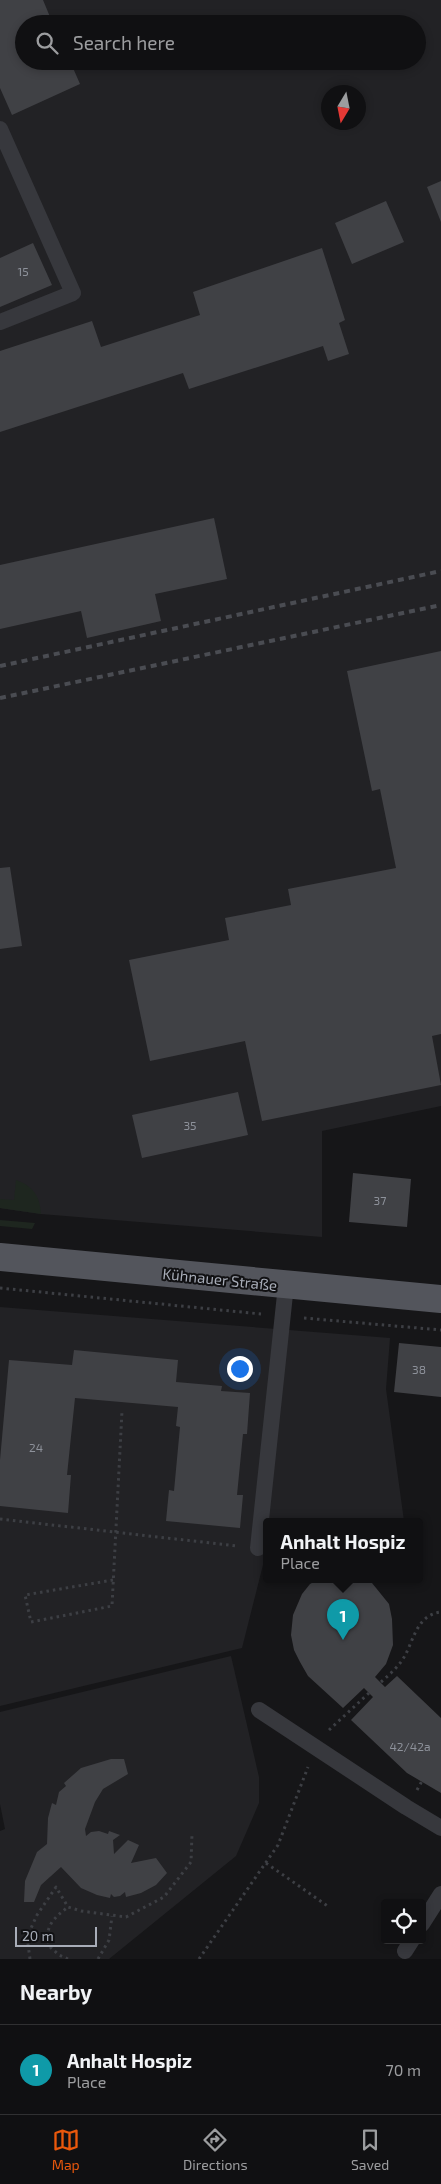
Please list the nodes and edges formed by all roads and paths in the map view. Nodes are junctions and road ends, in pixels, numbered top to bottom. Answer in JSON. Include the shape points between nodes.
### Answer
{"nodes":[{"id":1,"x":0,"y":128,"type":"edge"},
{"id":2,"x":0,"y":322,"type":"edge"},
{"id":3,"x":0,"y":1257,"type":"edge"},
{"id":4,"x":286,"y":1285,"type":"junction"},
{"id":5,"x":0,"y":1288,"type":"edge"},
{"id":6,"x":441,"y":1299,"type":"edge"},
{"id":7,"x":283,"y":1316,"type":"junction"},
{"id":8,"x":441,"y":1330,"type":"edge"},
{"id":9,"x":122,"y":1410,"type":"dead end"},
{"id":10,"x":0,"y":1519,"type":"edge"},
{"id":11,"x":115,"y":1532,"type":"junction"},
{"id":12,"x":258,"y":1548,"type":"joint"},
{"id":13,"x":113,"y":1580,"type":"junction"},
{"id":14,"x":441,"y":1612,"type":"edge"},
{"id":15,"x":381,"y":1682,"type":"dead end"},
{"id":16,"x":369,"y":1694,"type":"dead end"},
{"id":17,"x":259,"y":1710,"type":"dead end"},
{"id":18,"x":316,"y":1747,"type":"junction"},
{"id":19,"x":441,"y":1828,"type":"edge"},
{"id":20,"x":192,"y":1834,"type":"dead end"},
{"id":21,"x":266,"y":1863,"type":"junction"},
{"id":22,"x":441,"y":1894,"type":"edge"},
{"id":23,"x":68,"y":1907,"type":"junction"},
{"id":24,"x":329,"y":1907,"type":"dead end"},
{"id":25,"x":112,"y":1916,"type":"junction"},
{"id":26,"x":426,"y":1918,"type":"edge"},
{"id":27,"x":30,"y":1959,"type":"edge"},
{"id":28,"x":68,"y":1959,"type":"edge"},
{"id":29,"x":98,"y":1959,"type":"edge"},
{"id":30,"x":199,"y":1959,"type":"edge"}],
"edges":[{"from":1,"to":2,"type":"lane","via":[[73,293]]},
{"from":3,"to":4,"type":"main road","name":"Kühnauer Straße"},
{"from":4,"to":6,"type":"main road","name":"Kühnauer Straße"},
{"from":4,"to":7,"type":"lane"},
{"from":5,"to":7,"type":"path"},
{"from":7,"to":8,"type":"path"},
{"from":7,"to":12,"type":"lane"},
{"from":9,"to":11,"type":"path"},
{"from":10,"to":11,"type":"path"},
{"from":11,"to":12,"type":"path"},
{"from":11,"to":13,"type":"path"},
{"from":13,"to":13,"type":"path","via":[[25,1595],[31,1622],[112,1606]]},
{"from":14,"to":15,"type":"path","via":[[423,1620],[402,1660]]},
{"from":16,"to":18,"type":"path","via":[[322,1736]]},
{"from":17,"to":18,"type":"lane"},
{"from":18,"to":19,"type":"lane"},
{"from":18,"to":21,"type":"path","via":[[278,1846]]},
{"from":20,"to":25,"type":"path","via":[[191,1862],[164,1897],[126,1917]]},
{"from":21,"to":24,"type":"path"},
{"from":21,"to":30,"type":"path"},
{"from":22,"to":26,"type":"lane"},
{"from":23,"to":25,"type":"path"},
{"from":23,"to":27,"type":"path","via":[[57,1886],[37,1915],[27,1937]]},
{"from":23,"to":28,"type":"path","via":[[49,1924],[48,1933],[49,1946]]},
{"from":25,"to":29,"type":"path","via":[[109,1940]]}]}
